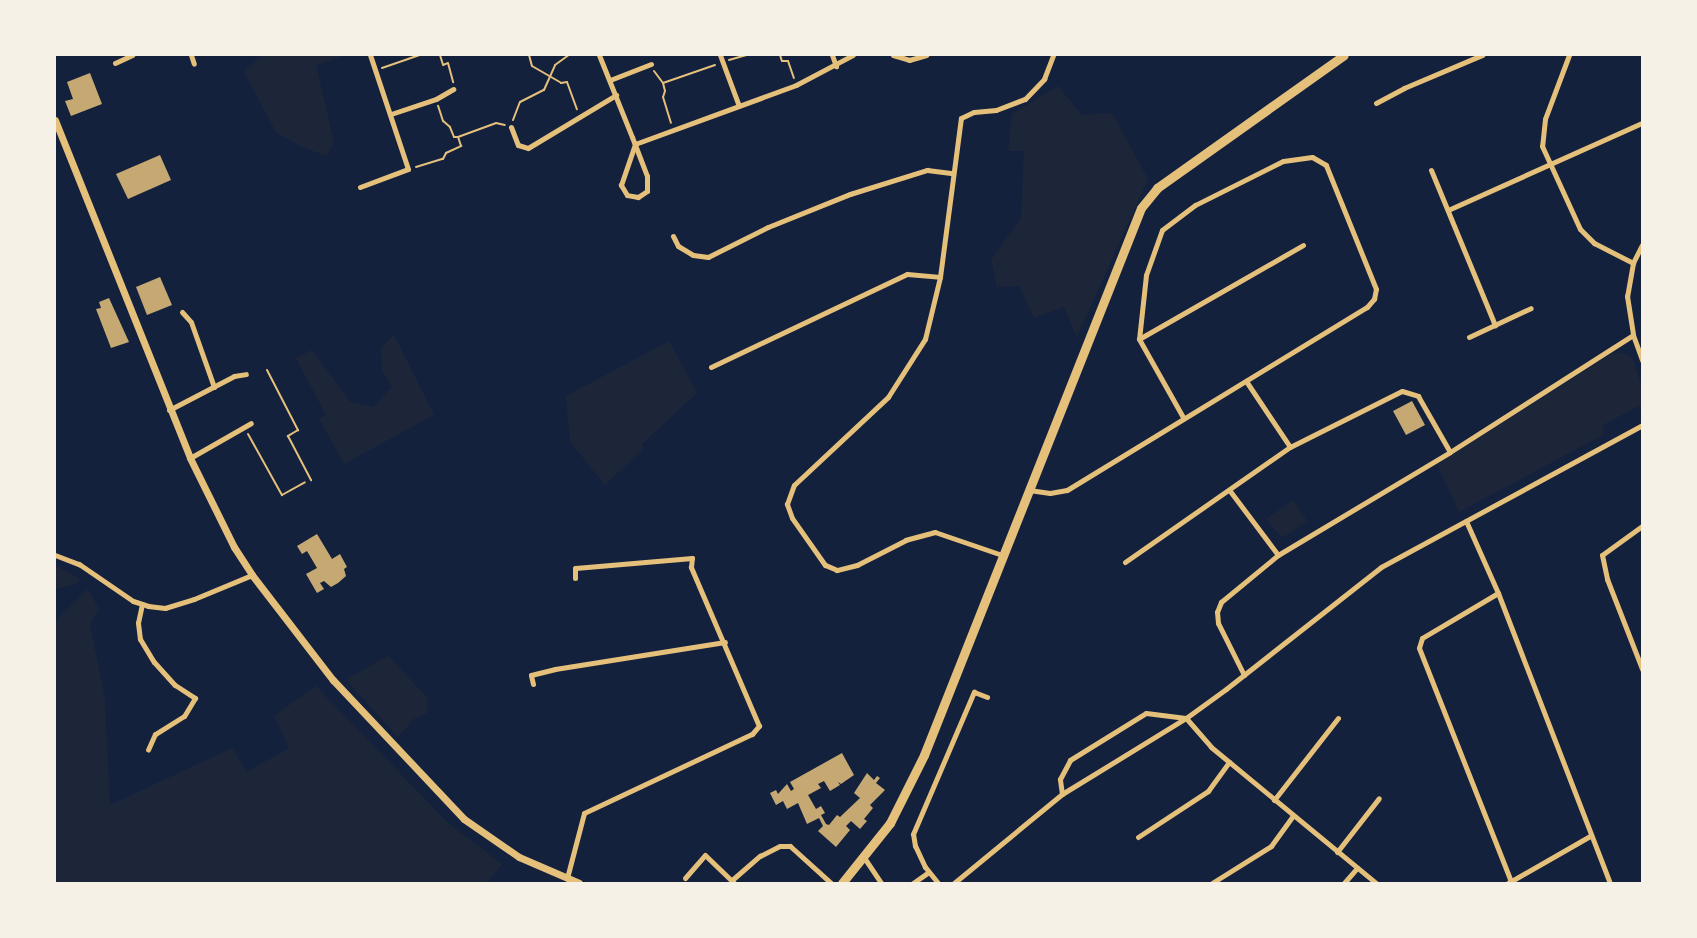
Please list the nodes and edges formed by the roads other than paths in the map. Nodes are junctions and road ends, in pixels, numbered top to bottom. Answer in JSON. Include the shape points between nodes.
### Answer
{"nodes":[{"id":1,"x":130,"y":55,"type":"edge"},
{"id":2,"x":191,"y":55,"type":"edge"},
{"id":3,"x":370,"y":55,"type":"edge"},
{"id":4,"x":599,"y":55,"type":"edge"},
{"id":5,"x":720,"y":55,"type":"edge"},
{"id":6,"x":832,"y":55,"type":"edge"},
{"id":7,"x":853,"y":55,"type":"edge"},
{"id":8,"x":893,"y":55,"type":"edge"},
{"id":9,"x":926,"y":55,"type":"edge"},
{"id":10,"x":1053,"y":55,"type":"edge"},
{"id":11,"x":1344,"y":55,"type":"edge"},
{"id":12,"x":1482,"y":55,"type":"edge"},
{"id":13,"x":1569,"y":55,"type":"edge"},
{"id":14,"x":115,"y":63,"type":"dead end"},
{"id":15,"x":194,"y":64,"type":"dead end"},
{"id":16,"x":651,"y":64,"type":"road end"},
{"id":17,"x":836,"y":66,"type":"junction"},
{"id":18,"x":610,"y":80,"type":"junction"},
{"id":19,"x":453,"y":89,"type":"road end"},
{"id":20,"x":616,"y":96,"type":"junction"},
{"id":21,"x":1376,"y":104,"type":"dead end"},
{"id":22,"x":739,"y":106,"type":"junction"},
{"id":23,"x":391,"y":114,"type":"junction"},
{"id":24,"x":55,"y":120,"type":"edge"},
{"id":25,"x":1642,"y":123,"type":"edge"},
{"id":26,"x":510,"y":127,"type":"road end"},
{"id":27,"x":635,"y":144,"type":"junction"},
{"id":28,"x":1550,"y":162,"type":"junction"},
{"id":29,"x":1431,"y":170,"type":"dead end"},
{"id":30,"x":953,"y":173,"type":"junction"},
{"id":31,"x":360,"y":187,"type":"dead end"},
{"id":32,"x":1448,"y":210,"type":"junction"},
{"id":33,"x":672,"y":236,"type":"dead end"},
{"id":34,"x":1303,"y":245,"type":"dead end"},
{"id":35,"x":1642,"y":245,"type":"edge"},
{"id":36,"x":1633,"y":263,"type":"junction"},
{"id":37,"x":940,"y":277,"type":"junction"},
{"id":38,"x":1531,"y":308,"type":"dead end"},
{"id":39,"x":182,"y":312,"type":"dead end"},
{"id":40,"x":1495,"y":325,"type":"junction"},
{"id":41,"x":1632,"y":335,"type":"junction"},
{"id":42,"x":1469,"y":337,"type":"dead end"},
{"id":43,"x":1139,"y":339,"type":"junction"},
{"id":44,"x":1640,"y":346,"type":"edge"},
{"id":45,"x":1642,"y":360,"type":"edge"},
{"id":46,"x":710,"y":367,"type":"dead end"},
{"id":47,"x":246,"y":374,"type":"dead end"},
{"id":48,"x":1246,"y":381,"type":"junction"},
{"id":49,"x":214,"y":386,"type":"junction"},
{"id":50,"x":169,"y":410,"type":"junction"},
{"id":51,"x":1183,"y":418,"type":"junction"},
{"id":52,"x":251,"y":423,"type":"dead end"},
{"id":53,"x":1642,"y":425,"type":"edge"},
{"id":54,"x":1290,"y":447,"type":"junction"},
{"id":55,"x":1450,"y":452,"type":"junction"},
{"id":56,"x":190,"y":458,"type":"junction"},
{"id":57,"x":1029,"y":490,"type":"junction"},
{"id":58,"x":1230,"y":492,"type":"junction"},
{"id":59,"x":1466,"y":522,"type":"junction"},
{"id":60,"x":1642,"y":526,"type":"edge"},
{"id":61,"x":1278,"y":554,"type":"junction"},
{"id":62,"x":55,"y":555,"type":"edge"},
{"id":63,"x":1002,"y":555,"type":"junction"},
{"id":64,"x":1124,"y":562,"type":"dead end"},
{"id":65,"x":252,"y":575,"type":"junction"},
{"id":66,"x":575,"y":578,"type":"dead end"},
{"id":67,"x":1498,"y":593,"type":"junction"},
{"id":68,"x":142,"y":604,"type":"junction"},
{"id":69,"x":725,"y":642,"type":"junction"},
{"id":70,"x":1642,"y":669,"type":"edge"},
{"id":71,"x":1244,"y":675,"type":"junction"},
{"id":72,"x":533,"y":684,"type":"dead end"},
{"id":73,"x":988,"y":698,"type":"dead end"},
{"id":74,"x":1186,"y":718,"type":"junction"},
{"id":75,"x":1338,"y":718,"type":"dead end"},
{"id":76,"x":148,"y":750,"type":"dead end"},
{"id":77,"x":1229,"y":762,"type":"junction"},
{"id":78,"x":1062,"y":794,"type":"junction"},
{"id":79,"x":1379,"y":798,"type":"dead end"},
{"id":80,"x":1274,"y":800,"type":"junction"},
{"id":81,"x":1293,"y":816,"type":"junction"},
{"id":82,"x":1590,"y":836,"type":"junction"},
{"id":83,"x":1138,"y":837,"type":"dead end"},
{"id":84,"x":1337,"y":852,"type":"junction"},
{"id":85,"x":864,"y":858,"type":"junction"},
{"id":86,"x":1357,"y":868,"type":"junction"},
{"id":87,"x":929,"y":872,"type":"junction"},
{"id":88,"x":566,"y":878,"type":"junction"},
{"id":89,"x":685,"y":878,"type":"dead end"},
{"id":90,"x":733,"y":881,"type":"edge"},
{"id":91,"x":1509,"y":882,"type":"edge"},
{"id":92,"x":579,"y":883,"type":"edge"},
{"id":93,"x":831,"y":883,"type":"edge"},
{"id":94,"x":842,"y":883,"type":"edge"},
{"id":95,"x":881,"y":883,"type":"edge"},
{"id":96,"x":913,"y":883,"type":"edge"},
{"id":97,"x":938,"y":883,"type":"edge"},
{"id":98,"x":954,"y":883,"type":"edge"},
{"id":99,"x":1212,"y":883,"type":"edge"},
{"id":100,"x":1344,"y":883,"type":"edge"},
{"id":101,"x":1376,"y":883,"type":"edge"},
{"id":102,"x":1610,"y":883,"type":"edge"}],
"edges":[{"from":1,"to":14,"type":"street"},
{"from":2,"to":15,"type":"street"},
{"from":3,"to":23,"type":"street"},
{"from":4,"to":18,"type":"street"},
{"from":5,"to":22,"type":"street"},
{"from":6,"to":17,"type":"street"},
{"from":7,"to":17,"type":"street"},
{"from":8,"to":9,"type":"street","via":[[909,60]]},
{"from":10,"to":30,"type":"street","via":[[1044,79],[1025,100],[961,118]]},
{"from":11,"to":57,"type":"main road","via":[[1165,182],[1141,208]]},
{"from":12,"to":21,"type":"street","via":[[1404,88]]},
{"from":13,"to":28,"type":"street","via":[[1542,130],[1542,146]]},
{"from":16,"to":18,"type":"street"},
{"from":17,"to":22,"type":"street"},
{"from":18,"to":20,"type":"street"},
{"from":19,"to":23,"type":"street","via":[[436,99]]},
{"from":20,"to":26,"type":"street","via":[[528,148],[518,145]]},
{"from":20,"to":27,"type":"street"},
{"from":22,"to":27,"type":"street"},
{"from":23,"to":31,"type":"street","via":[[408,169]]},
{"from":24,"to":50,"type":"street"},
{"from":25,"to":28,"type":"street"},
{"from":27,"to":27,"type":"street","via":[[648,184],[644,195],[638,197],[627,195],[621,185]]},
{"from":28,"to":32,"type":"street"},
{"from":28,"to":36,"type":"street","via":[[1580,229],[1594,243]]},
{"from":29,"to":32,"type":"street"},
{"from":30,"to":33,"type":"street","via":[[927,170],[878,184],[768,227],[708,257],[693,255],[678,246]]},
{"from":30,"to":37,"type":"street"},
{"from":32,"to":40,"type":"street"},
{"from":34,"to":43,"type":"street"},
{"from":35,"to":36,"type":"street"},
{"from":36,"to":41,"type":"street","via":[[1627,296]]},
{"from":37,"to":46,"type":"street","via":[[907,274]]},
{"from":37,"to":63,"type":"street","via":[[925,339],[909,367],[888,397],[794,485],[788,504],[792,518],[825,565],[836,570],[857,565],[906,540],[936,532]]},
{"from":38,"to":40,"type":"street"},
{"from":39,"to":49,"type":"street","via":[[191,322]]},
{"from":40,"to":42,"type":"street"},
{"from":41,"to":44,"type":"street"},
{"from":41,"to":55,"type":"street"},
{"from":43,"to":48,"type":"street","via":[[1146,275],[1162,230],[1194,205],[1283,161],[1312,157],[1326,165],[1376,289],[1374,298],[1367,307]]},
{"from":43,"to":51,"type":"street"},
{"from":44,"to":45,"type":"street"},
{"from":47,"to":49,"type":"street"},
{"from":48,"to":51,"type":"street"},
{"from":48,"to":54,"type":"street"},
{"from":49,"to":50,"type":"street"},
{"from":50,"to":56,"type":"street"},
{"from":51,"to":57,"type":"street","via":[[1066,490],[1050,493]]},
{"from":52,"to":56,"type":"street"},
{"from":53,"to":59,"type":"street","via":[[1506,497]]},
{"from":54,"to":55,"type":"street","via":[[1402,391],[1418,396]]},
{"from":54,"to":58,"type":"street"},
{"from":55,"to":61,"type":"street"},
{"from":56,"to":65,"type":"street","via":[[234,547]]},
{"from":57,"to":63,"type":"main road"},
{"from":58,"to":61,"type":"street"},
{"from":58,"to":64,"type":"street"},
{"from":59,"to":67,"type":"street"},
{"from":59,"to":71,"type":"street","via":[[1381,567]]},
{"from":60,"to":70,"type":"street","via":[[1602,555],[1607,579]]},
{"from":61,"to":71,"type":"street","via":[[1221,602],[1217,612],[1218,623]]},
{"from":62,"to":68,"type":"street","via":[[79,564]]},
{"from":63,"to":85,"type":"main road","via":[[924,755],[890,823]]},
{"from":65,"to":68,"type":"street","via":[[165,608]]},
{"from":65,"to":88,"type":"street","via":[[333,680],[464,819],[512,853]]},
{"from":66,"to":69,"type":"street","via":[[575,568],[692,558],[694,572]]},
{"from":67,"to":82,"type":"street"},
{"from":67,"to":91,"type":"street","via":[[1422,638],[1419,648]]},
{"from":68,"to":76,"type":"street","via":[[138,623],[140,639],[154,662],[175,685],[195,698],[184,716],[155,734]]},
{"from":69,"to":72,"type":"street","via":[[555,669],[531,675]]},
{"from":69,"to":88,"type":"street","via":[[759,726],[752,734],[584,813]]},
{"from":71,"to":74,"type":"street"},
{"from":73,"to":87,"type":"street","via":[[974,692],[913,834],[915,846]]},
{"from":74,"to":77,"type":"street"},
{"from":74,"to":78,"type":"street"},
{"from":74,"to":78,"type":"street","via":[[1146,713],[1070,760],[1060,779]]},
{"from":75,"to":80,"type":"street"},
{"from":77,"to":80,"type":"street"},
{"from":77,"to":83,"type":"street","via":[[1208,791]]},
{"from":78,"to":98,"type":"street"},
{"from":79,"to":84,"type":"street"},
{"from":80,"to":81,"type":"street"},
{"from":81,"to":84,"type":"street"},
{"from":81,"to":99,"type":"street","via":[[1271,846]]},
{"from":82,"to":91,"type":"street"},
{"from":82,"to":102,"type":"street"},
{"from":84,"to":86,"type":"street"},
{"from":85,"to":94,"type":"main road"},
{"from":85,"to":95,"type":"street"},
{"from":86,"to":100,"type":"street"},
{"from":86,"to":101,"type":"street"},
{"from":87,"to":96,"type":"street"},
{"from":87,"to":97,"type":"street"},
{"from":88,"to":92,"type":"street"},
{"from":89,"to":90,"type":"street","via":[[705,855]]},
{"from":90,"to":93,"type":"street","via":[[760,856],[780,846],[790,846]]}]}
